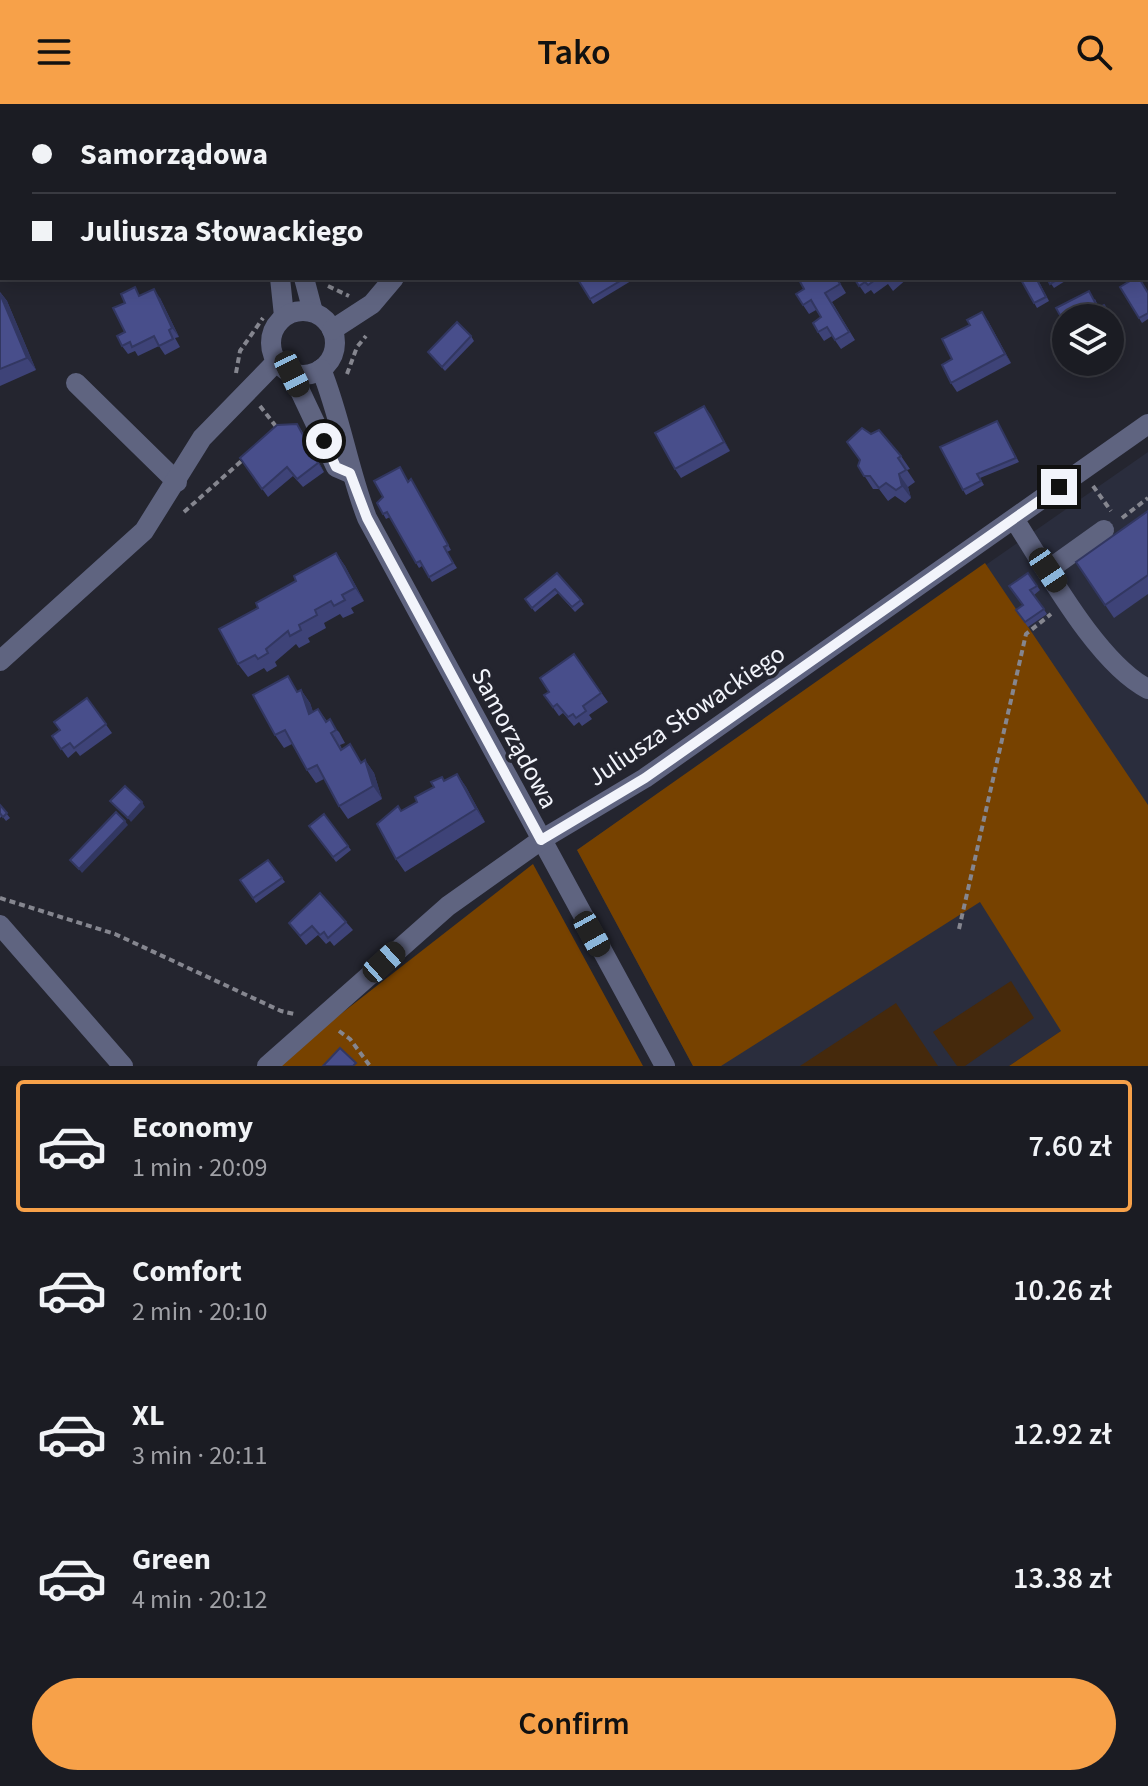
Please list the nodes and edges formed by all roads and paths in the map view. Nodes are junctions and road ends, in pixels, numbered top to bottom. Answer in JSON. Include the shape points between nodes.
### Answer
{"nodes":[{"id":1,"x":280,"y":280,"type":"edge"},
{"id":2,"x":392,"y":280,"type":"edge"},
{"id":3,"x":313,"y":281,"type":"edge"},
{"id":4,"x":352,"y":300,"type":"dead end"},
{"id":5,"x":313,"y":312,"type":"junction"},
{"id":6,"x":275,"y":314,"type":"junction"},
{"id":7,"x":374,"y":325,"type":"dead end"},
{"id":8,"x":332,"y":330,"type":"junction"},
{"id":9,"x":284,"y":368,"type":"junction"},
{"id":10,"x":321,"y":369,"type":"junction"},
{"id":11,"x":239,"y":379,"type":"dead end"},
{"id":12,"x":76,"y":383,"type":"dead end"},
{"id":13,"x":343,"y":385,"type":"dead end"},
{"id":14,"x":255,"y":401,"type":"dead end"},
{"id":15,"x":1148,"y":424,"type":"edge"},
{"id":16,"x":278,"y":429,"type":"edge"},
{"id":17,"x":1082,"y":471,"type":"junction"},
{"id":18,"x":350,"y":473,"type":"junction"},
{"id":19,"x":177,"y":482,"type":"junction"},
{"id":20,"x":1148,"y":498,"type":"edge"},
{"id":21,"x":1014,"y":519,"type":"junction"},
{"id":22,"x":1104,"y":530,"type":"dead end"},
{"id":23,"x":1048,"y":570,"type":"junction"},
{"id":24,"x":1069,"y":600,"type":"junction"},
{"id":25,"x":0,"y":661,"type":"edge"},
{"id":26,"x":1148,"y":689,"type":"edge"},
{"id":27,"x":541,"y":840,"type":"junction"},
{"id":28,"x":0,"y":898,"type":"edge"},
{"id":29,"x":0,"y":925,"type":"edge"},
{"id":30,"x":959,"y":929,"type":"dead end"},
{"id":31,"x":321,"y":1018,"type":"junction"},
{"id":32,"x":123,"y":1066,"type":"edge"},
{"id":33,"x":267,"y":1066,"type":"edge"},
{"id":34,"x":370,"y":1066,"type":"edge"},
{"id":35,"x":665,"y":1066,"type":"edge"}],
"edges":[{"from":1,"to":6,"type":"street"},
{"from":2,"to":8,"type":"street","via":[[372,304]]},
{"from":3,"to":4,"type":"path"},
{"from":3,"to":5,"type":"street"},
{"from":5,"to":6,"type":"street"},
{"from":5,"to":8,"type":"street"},
{"from":6,"to":9,"type":"street","via":[[270,343]]},
{"from":6,"to":11,"type":"path","via":[[240,351]]},
{"from":7,"to":13,"type":"path","via":[[357,347]]},
{"from":8,"to":10,"type":"street","via":[[333,353]]},
{"from":9,"to":10,"type":"street","via":[[312,374]]},
{"from":9,"to":18,"type":"street","name":"Samorządowa","via":[[336,467]]},
{"from":9,"to":19,"type":"street","via":[[202,438]]},
{"from":10,"to":18,"type":"street","name":"Samorządowa","via":[[350,455]]},
{"from":12,"to":19,"type":"street"},
{"from":14,"to":16,"type":"path"},
{"from":15,"to":17,"type":"street","name":"Juliusza Słowackiego"},
{"from":17,"to":20,"type":"path","via":[[1118,521]]},
{"from":17,"to":21,"type":"street","name":"Juliusza Słowackiego"},
{"from":18,"to":27,"type":"street","name":"Samorządowa","via":[[367,518]]},
{"from":19,"to":25,"type":"street","via":[[133,543]]},
{"from":21,"to":23,"type":"street"},
{"from":21,"to":27,"type":"street","name":"Juliusza Słowackiego","via":[[645,778]]},
{"from":22,"to":23,"type":"street"},
{"from":23,"to":24,"type":"street"},
{"from":24,"to":26,"type":"street","via":[[1097,644],[1131,680]]},
{"from":24,"to":30,"type":"path","via":[[1026,634]]},
{"from":27,"to":31,"type":"street","name":"Juliusza Słowackiego","via":[[448,906]]},
{"from":27,"to":35,"type":"street","name":"Samorządowa"},
{"from":28,"to":31,"type":"path","via":[[115,934],[281,1011]]},
{"from":29,"to":32,"type":"street"},
{"from":31,"to":33,"type":"street","name":"Juliusza Słowackiego"},
{"from":31,"to":34,"type":"path","via":[[350,1039]]}]}
